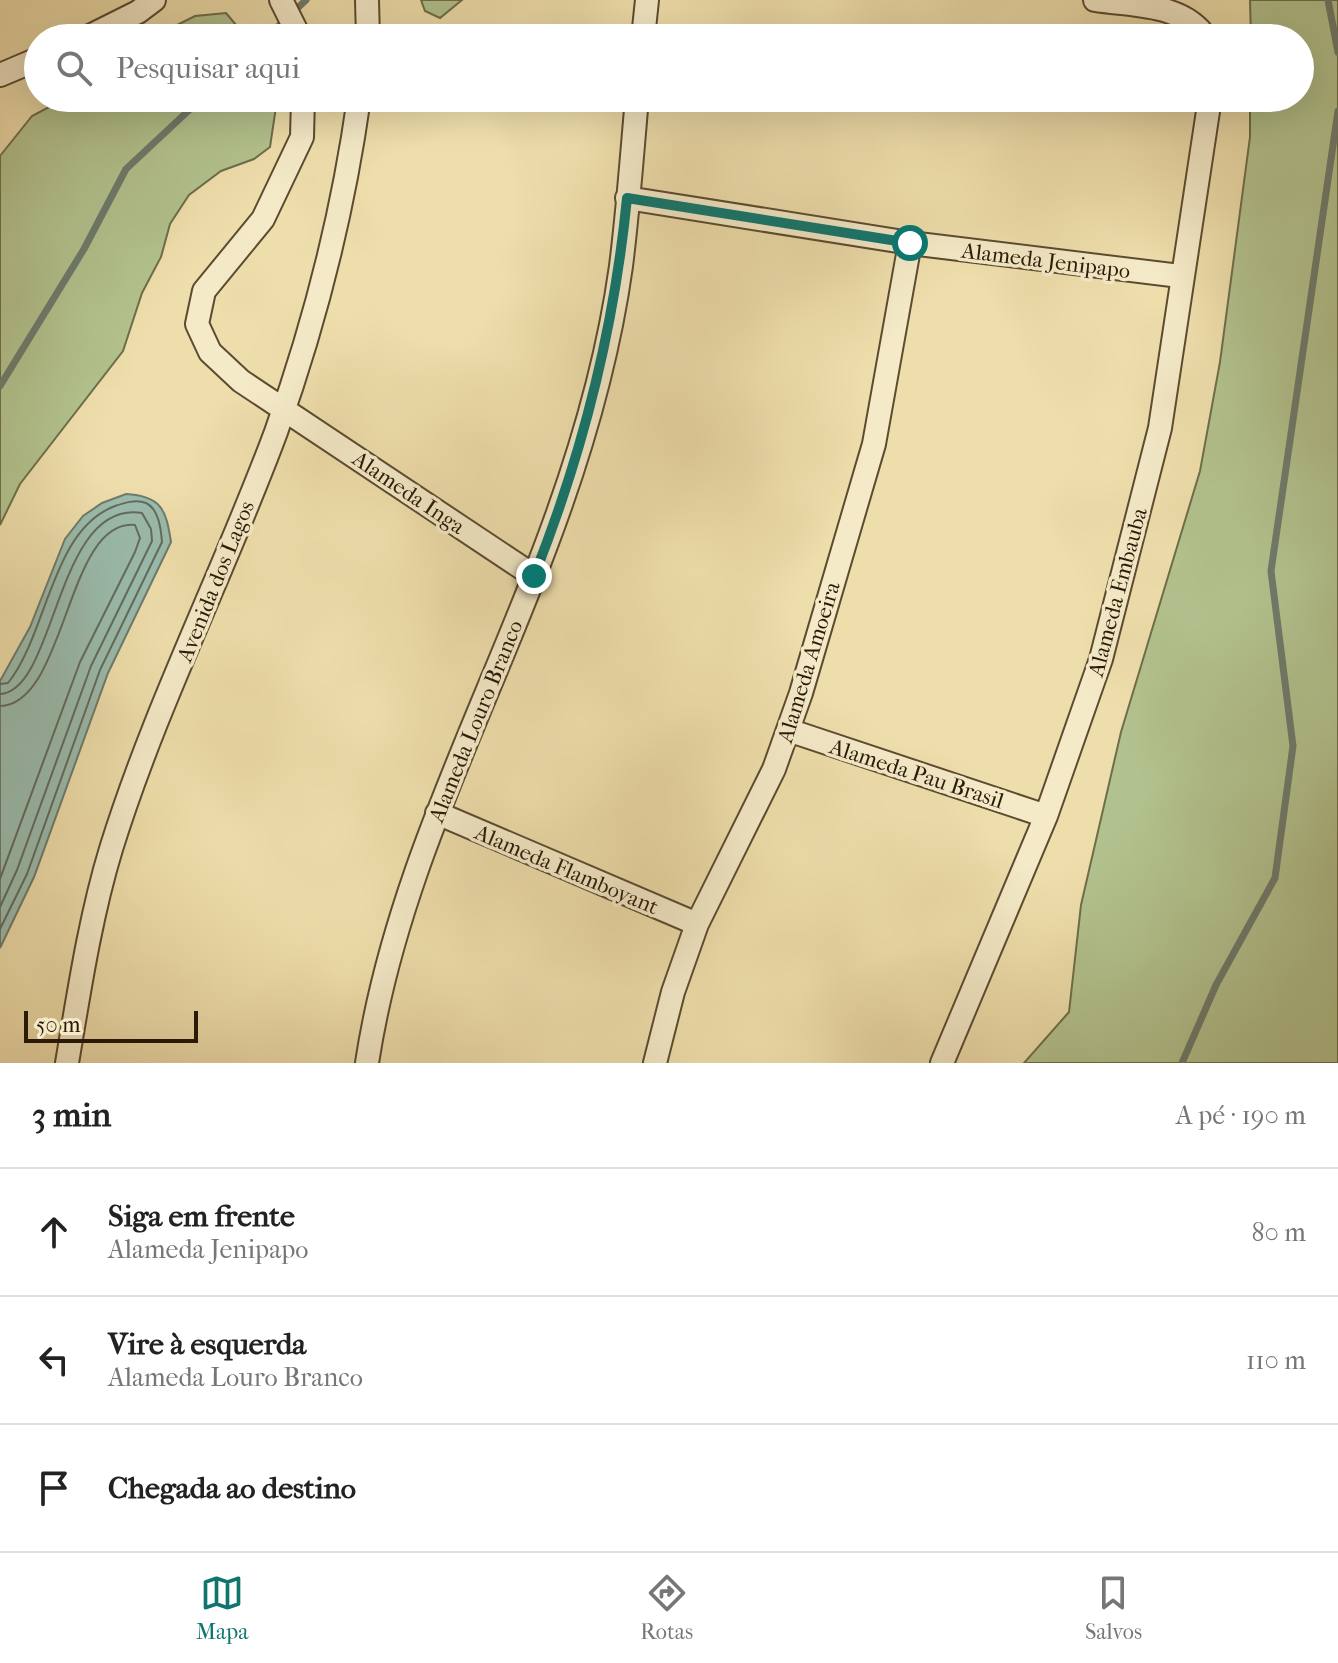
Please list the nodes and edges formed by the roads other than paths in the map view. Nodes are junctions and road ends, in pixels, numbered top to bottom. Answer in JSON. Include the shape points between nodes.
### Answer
{"nodes":[{"id":1,"x":154,"y":0,"type":"edge"},
{"id":2,"x":281,"y":0,"type":"edge"},
{"id":3,"x":367,"y":0,"type":"edge"},
{"id":4,"x":647,"y":0,"type":"edge"},
{"id":5,"x":1095,"y":0,"type":"edge"},
{"id":6,"x":114,"y":24,"type":"edge"},
{"id":7,"x":293,"y":24,"type":"edge"},
{"id":8,"x":368,"y":24,"type":"edge"},
{"id":9,"x":644,"y":24,"type":"edge"},
{"id":10,"x":1193,"y":24,"type":"edge"},
{"id":11,"x":24,"y":65,"type":"edge"},
{"id":12,"x":0,"y":75,"type":"edge"},
{"id":13,"x":303,"y":112,"type":"edge"},
{"id":14,"x":357,"y":112,"type":"edge"},
{"id":15,"x":636,"y":112,"type":"edge"},
{"id":16,"x":1208,"y":112,"type":"edge"},
{"id":17,"x":627,"y":198,"type":"junction"},
{"id":18,"x":910,"y":243,"type":"junction"},
{"id":19,"x":1180,"y":276,"type":"junction"},
{"id":20,"x":284,"y":407,"type":"junction"},
{"id":21,"x":534,"y":576,"type":"junction"},
{"id":22,"x":788,"y":730,"type":"junction"},
{"id":23,"x":437,"y":813,"type":"junction"},
{"id":24,"x":1046,"y":816,"type":"junction"},
{"id":25,"x":697,"y":924,"type":"junction"},
{"id":26,"x":67,"y":1063,"type":"edge"},
{"id":27,"x":367,"y":1063,"type":"edge"},
{"id":28,"x":655,"y":1063,"type":"edge"},
{"id":29,"x":942,"y":1063,"type":"edge"}],
"edges":[{"from":1,"to":6,"type":"street"},
{"from":2,"to":7,"type":"street"},
{"from":3,"to":8,"type":"street"},
{"from":4,"to":9,"type":"street"},
{"from":5,"to":10,"type":"street","via":[[1180,13]]},
{"from":11,"to":12,"type":"street"},
{"from":13,"to":20,"type":"street","name":"Alameda Inga","via":[[302,137],[263,219],[204,291],[197,324],[210,352],[241,381]]},
{"from":14,"to":20,"type":"street","name":"Avenida dos Lagos","via":[[318,309]]},
{"from":15,"to":17,"type":"street","name":"Alameda Louro Branco"},
{"from":16,"to":19,"type":"street","name":"Alameda Embauba"},
{"from":17,"to":18,"type":"street","name":"Alameda Jenipapo"},
{"from":17,"to":21,"type":"street","name":"Alameda Louro Branco","via":[[621,267],[595,397]]},
{"from":18,"to":19,"type":"street","name":"Alameda Jenipapo"},
{"from":18,"to":22,"type":"street","name":"Alameda Amoeira","via":[[874,444]]},
{"from":19,"to":24,"type":"street","name":"Alameda Embauba","via":[[1160,428],[1101,659]]},
{"from":20,"to":21,"type":"street","name":"Alameda Inga"},
{"from":20,"to":26,"type":"street","name":"Avenida dos Lagos","via":[[111,850]]},
{"from":21,"to":23,"type":"street","name":"Alameda Louro Branco"},
{"from":22,"to":24,"type":"street","name":"Alameda Pau Brasil"},
{"from":22,"to":25,"type":"street","name":"Alameda Amoeira"},
{"from":23,"to":25,"type":"street","name":"Alameda Flamboyant"},
{"from":23,"to":27,"type":"street","name":"Alameda Louro Branco","via":[[377,996]]},
{"from":24,"to":29,"type":"street","name":"Alameda Embauba"},
{"from":25,"to":28,"type":"street","name":"Alameda Amoeira"}]}
